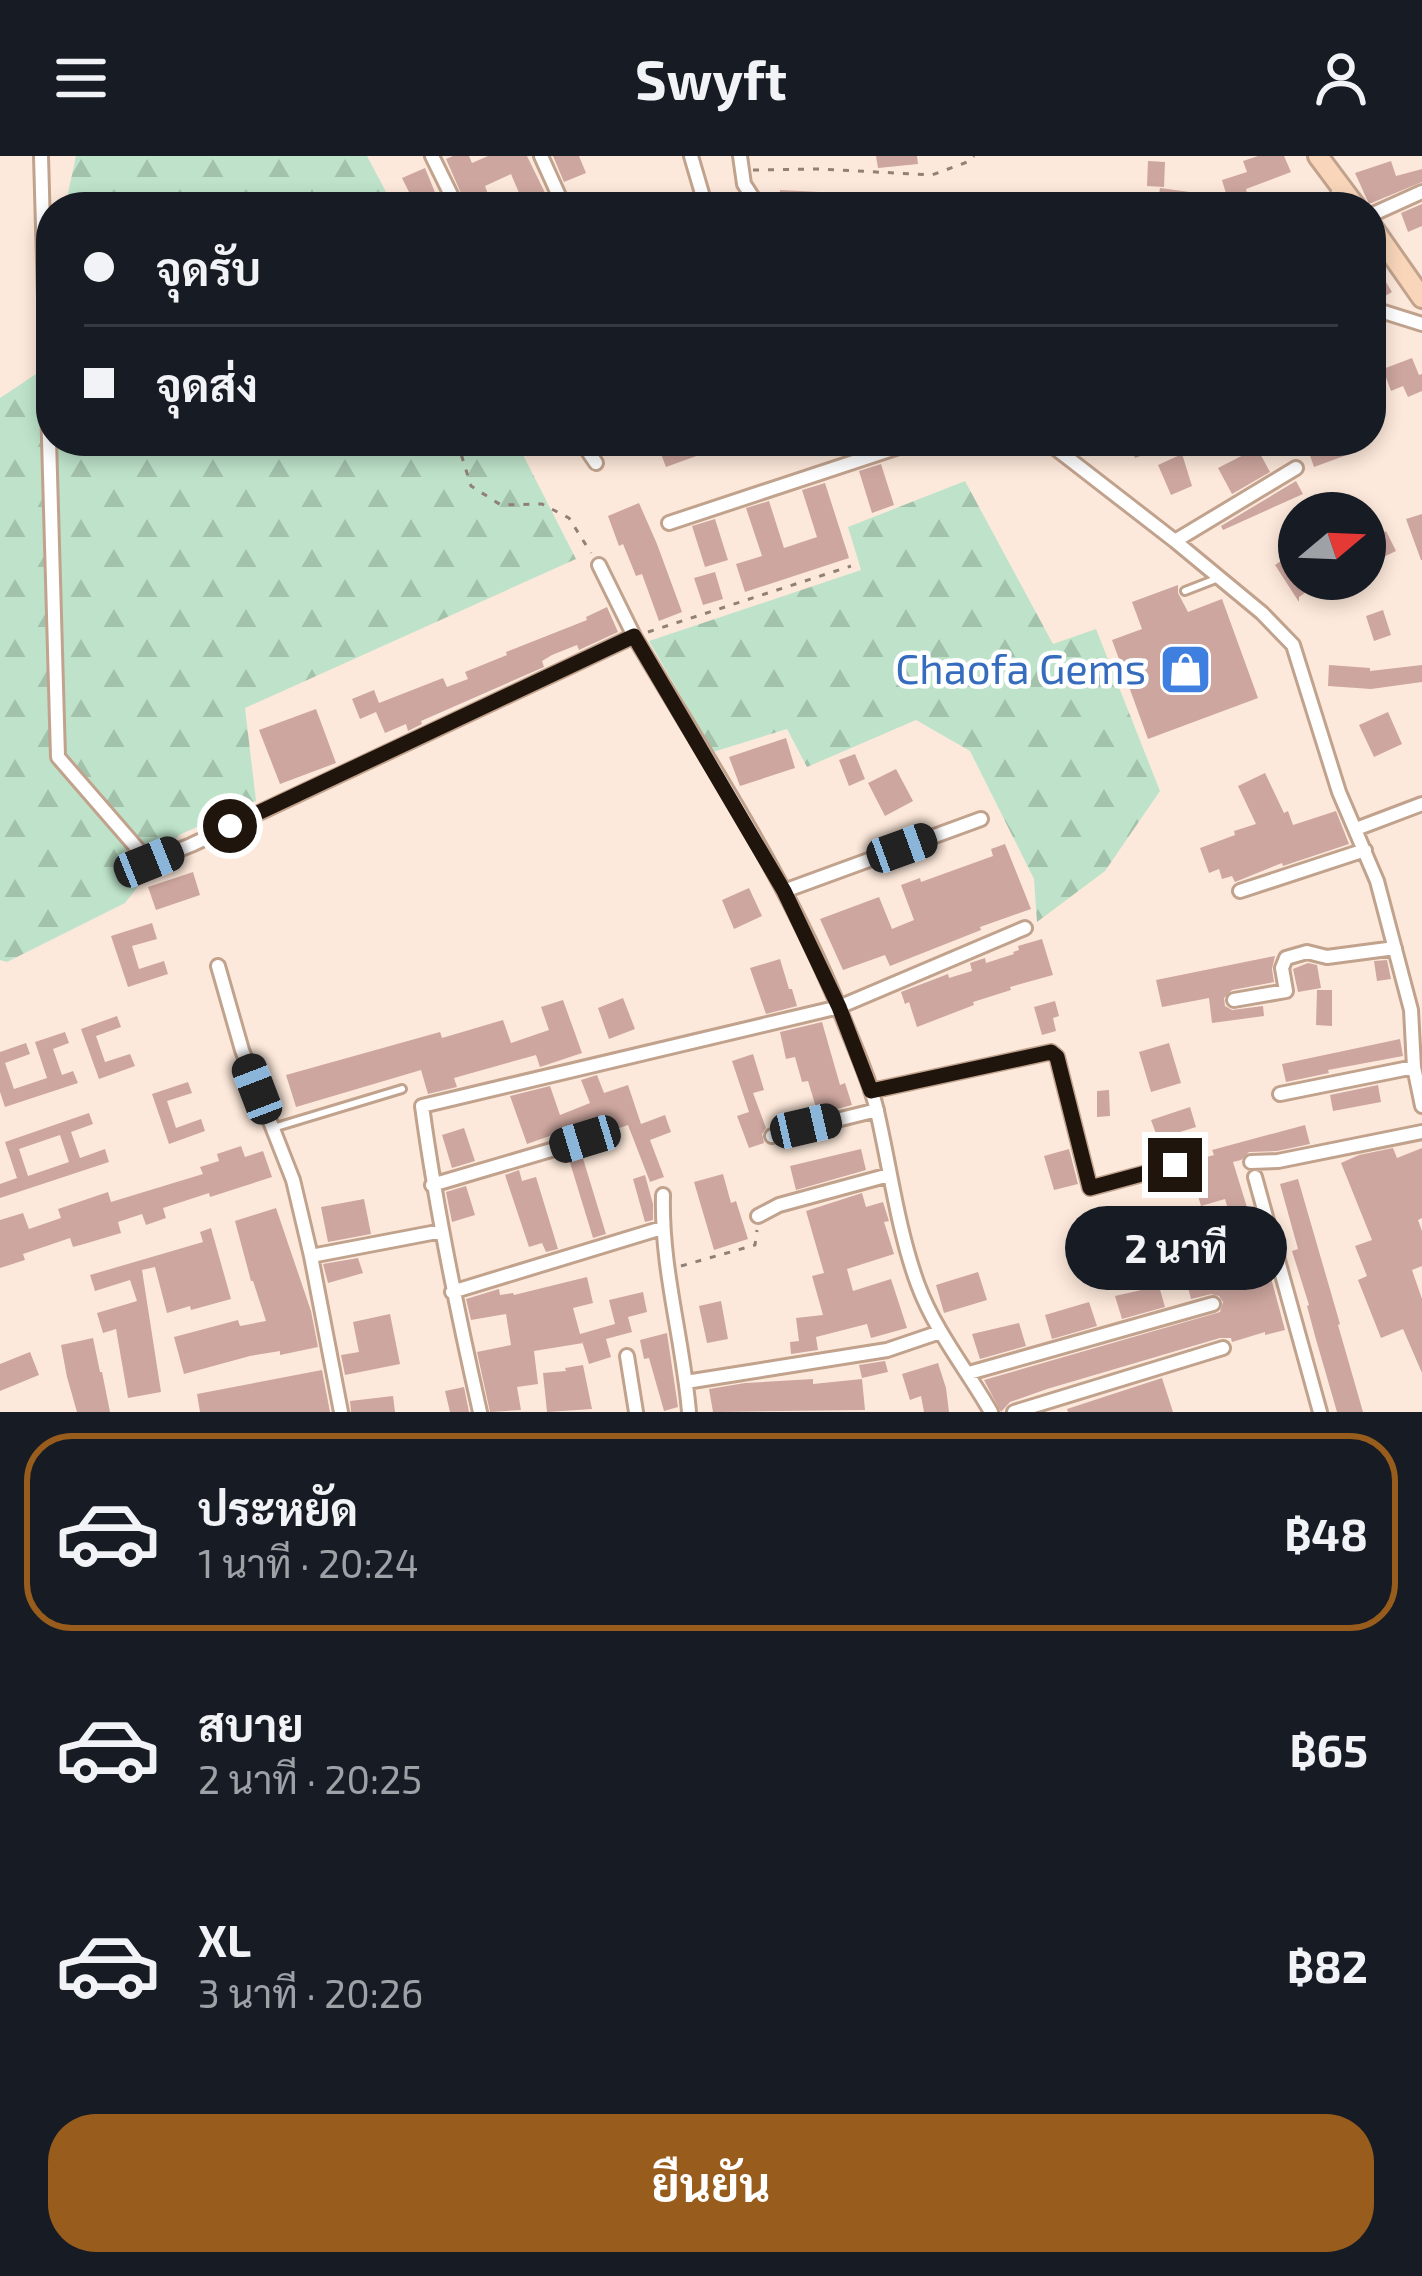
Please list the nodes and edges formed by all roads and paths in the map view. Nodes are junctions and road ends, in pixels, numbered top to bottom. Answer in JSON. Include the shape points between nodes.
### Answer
{"nodes":[{"id":1,"x":40,"y":156,"type":"edge"},
{"id":2,"x":433,"y":156,"type":"edge"},
{"id":3,"x":541,"y":156,"type":"edge"},
{"id":4,"x":691,"y":156,"type":"edge"},
{"id":5,"x":974,"y":156,"type":"edge"},
{"id":6,"x":1318,"y":156,"type":"edge"},
{"id":7,"x":741,"y":163,"type":"edge"},
{"id":8,"x":41,"y":192,"type":"edge"},
{"id":9,"x":450,"y":192,"type":"edge"},
{"id":10,"x":557,"y":192,"type":"edge"},
{"id":11,"x":702,"y":192,"type":"edge"},
{"id":12,"x":749,"y":192,"type":"edge"},
{"id":13,"x":1334,"y":192,"type":"edge"},
{"id":14,"x":1422,"y":192,"type":"edge"},
{"id":15,"x":1386,"y":208,"type":"edge"},
{"id":16,"x":1386,"y":247,"type":"edge"},
{"id":17,"x":1422,"y":298,"type":"edge"},
{"id":18,"x":1386,"y":313,"type":"edge"},
{"id":19,"x":1422,"y":324,"type":"edge"},
{"id":20,"x":49,"y":456,"type":"edge"},
{"id":21,"x":462,"y":456,"type":"edge"},
{"id":22,"x":591,"y":456,"type":"edge"},
{"id":23,"x":872,"y":456,"type":"edge"},
{"id":24,"x":1065,"y":456,"type":"edge"},
{"id":25,"x":596,"y":463,"type":"dead end"},
{"id":26,"x":1296,"y":468,"type":"dead end"},
{"id":27,"x":669,"y":523,"type":"dead end"},
{"id":28,"x":1175,"y":541,"type":"junction"},
{"id":29,"x":599,"y":565,"type":"joint"},
{"id":30,"x":851,"y":566,"type":"dead end"},
{"id":31,"x":1219,"y":578,"type":"junction"},
{"id":32,"x":1185,"y":591,"type":"dead end"},
{"id":33,"x":634,"y":636,"type":"junction"},
{"id":34,"x":1422,"y":804,"type":"edge"},
{"id":35,"x":981,"y":819,"type":"dead end"},
{"id":36,"x":1356,"y":829,"type":"junction"},
{"id":37,"x":1365,"y":850,"type":"junction"},
{"id":38,"x":1240,"y":890,"type":"dead end"},
{"id":39,"x":784,"y":891,"type":"junction"},
{"id":40,"x":1025,"y":928,"type":"dead end"},
{"id":41,"x":1395,"y":948,"type":"junction"},
{"id":42,"x":218,"y":966,"type":"dead end"},
{"id":43,"x":1234,"y":1000,"type":"dead end"},
{"id":44,"x":839,"y":1007,"type":"junction"},
{"id":45,"x":1416,"y":1008,"type":"edge"},
{"id":46,"x":1418,"y":1048,"type":"edge"},
{"id":47,"x":1414,"y":1067,"type":"junction"},
{"id":48,"x":402,"y":1089,"type":"dead end"},
{"id":49,"x":871,"y":1091,"type":"junction"},
{"id":50,"x":1280,"y":1094,"type":"dead end"},
{"id":51,"x":1422,"y":1106,"type":"edge"},
{"id":52,"x":877,"y":1110,"type":"junction"},
{"id":53,"x":273,"y":1128,"type":"junction"},
{"id":54,"x":1422,"y":1132,"type":"edge"},
{"id":55,"x":772,"y":1136,"type":"dead end"},
{"id":56,"x":585,"y":1139,"type":"dead end"},
{"id":57,"x":1251,"y":1162,"type":"dead end"},
{"id":58,"x":1175,"y":1165,"type":"dead end"},
{"id":59,"x":889,"y":1175,"type":"junction"},
{"id":60,"x":1255,"y":1178,"type":"dead end"},
{"id":61,"x":432,"y":1184,"type":"junction"},
{"id":62,"x":663,"y":1196,"type":"dead end"},
{"id":63,"x":758,"y":1216,"type":"joint"},
{"id":64,"x":662,"y":1228,"type":"junction"},
{"id":65,"x":442,"y":1231,"type":"junction"},
{"id":66,"x":311,"y":1256,"type":"junction"},
{"id":67,"x":666,"y":1270,"type":"junction"},
{"id":68,"x":452,"y":1292,"type":"junction"},
{"id":69,"x":1213,"y":1304,"type":"dead end"},
{"id":70,"x":940,"y":1332,"type":"junction"},
{"id":71,"x":1223,"y":1348,"type":"dead end"},
{"id":72,"x":627,"y":1356,"type":"dead end"},
{"id":73,"x":969,"y":1373,"type":"junction"},
{"id":74,"x":686,"y":1382,"type":"junction"},
{"id":75,"x":341,"y":1412,"type":"edge"},
{"id":76,"x":480,"y":1412,"type":"edge"},
{"id":77,"x":636,"y":1412,"type":"edge"},
{"id":78,"x":689,"y":1412,"type":"edge"},
{"id":79,"x":991,"y":1412,"type":"edge"},
{"id":80,"x":1014,"y":1412,"type":"edge"},
{"id":81,"x":1320,"y":1412,"type":"edge"}],
"edges":[{"from":1,"to":8,"type":"street"},
{"from":2,"to":9,"type":"street"},
{"from":3,"to":10,"type":"street"},
{"from":4,"to":11,"type":"street"},
{"from":5,"to":7,"type":"path","via":[[932,175]]},
{"from":6,"to":13,"type":"street"},
{"from":7,"to":12,"type":"street"},
{"from":14,"to":15,"type":"street"},
{"from":16,"to":17,"type":"street"},
{"from":18,"to":19,"type":"street"},
{"from":20,"to":33,"type":"street","via":[[58,757],[149,862]]},
{"from":21,"to":29,"type":"path","via":[[471,486],[501,505],[542,504],[569,518]]},
{"from":22,"to":25,"type":"street"},
{"from":23,"to":27,"type":"street"},
{"from":24,"to":28,"type":"street"},
{"from":26,"to":28,"type":"street"},
{"from":28,"to":31,"type":"street"},
{"from":29,"to":33,"type":"street"},
{"from":30,"to":33,"type":"path"},
{"from":31,"to":32,"type":"lane"},
{"from":31,"to":36,"type":"street","via":[[1293,645]]},
{"from":33,"to":39,"type":"street"},
{"from":34,"to":36,"type":"street"},
{"from":35,"to":39,"type":"street"},
{"from":36,"to":37,"type":"street"},
{"from":37,"to":38,"type":"street"},
{"from":37,"to":41,"type":"street"},
{"from":39,"to":44,"type":"street"},
{"from":40,"to":44,"type":"street"},
{"from":41,"to":43,"type":"street","via":[[1286,958],[1286,991]]},
{"from":41,"to":45,"type":"street"},
{"from":42,"to":53,"type":"street"},
{"from":44,"to":49,"type":"street"},
{"from":44,"to":61,"type":"street","via":[[422,1106]]},
{"from":45,"to":46,"type":"street"},
{"from":46,"to":47,"type":"street"},
{"from":47,"to":50,"type":"street"},
{"from":47,"to":51,"type":"street"},
{"from":48,"to":53,"type":"lane"},
{"from":49,"to":52,"type":"street"},
{"from":49,"to":58,"type":"street","via":[[1051,1052],[1090,1188]]},
{"from":52,"to":55,"type":"street"},
{"from":52,"to":59,"type":"street"},
{"from":53,"to":66,"type":"street"},
{"from":54,"to":57,"type":"street"},
{"from":56,"to":61,"type":"street"},
{"from":59,"to":63,"type":"street"},
{"from":59,"to":70,"type":"street","via":[[918,1286]]},
{"from":60,"to":81,"type":"street"},
{"from":61,"to":65,"type":"street"},
{"from":62,"to":64,"type":"street"},
{"from":63,"to":67,"type":"path","via":[[755,1245]]},
{"from":64,"to":67,"type":"street"},
{"from":64,"to":68,"type":"street"},
{"from":65,"to":66,"type":"street"},
{"from":65,"to":68,"type":"street"},
{"from":66,"to":75,"type":"street"},
{"from":67,"to":74,"type":"street"},
{"from":68,"to":76,"type":"street"},
{"from":69,"to":73,"type":"street"},
{"from":70,"to":73,"type":"street"},
{"from":70,"to":74,"type":"street","via":[[887,1350]]},
{"from":71,"to":80,"type":"street"},
{"from":72,"to":77,"type":"street"},
{"from":73,"to":79,"type":"street"},
{"from":74,"to":78,"type":"street"}]}
